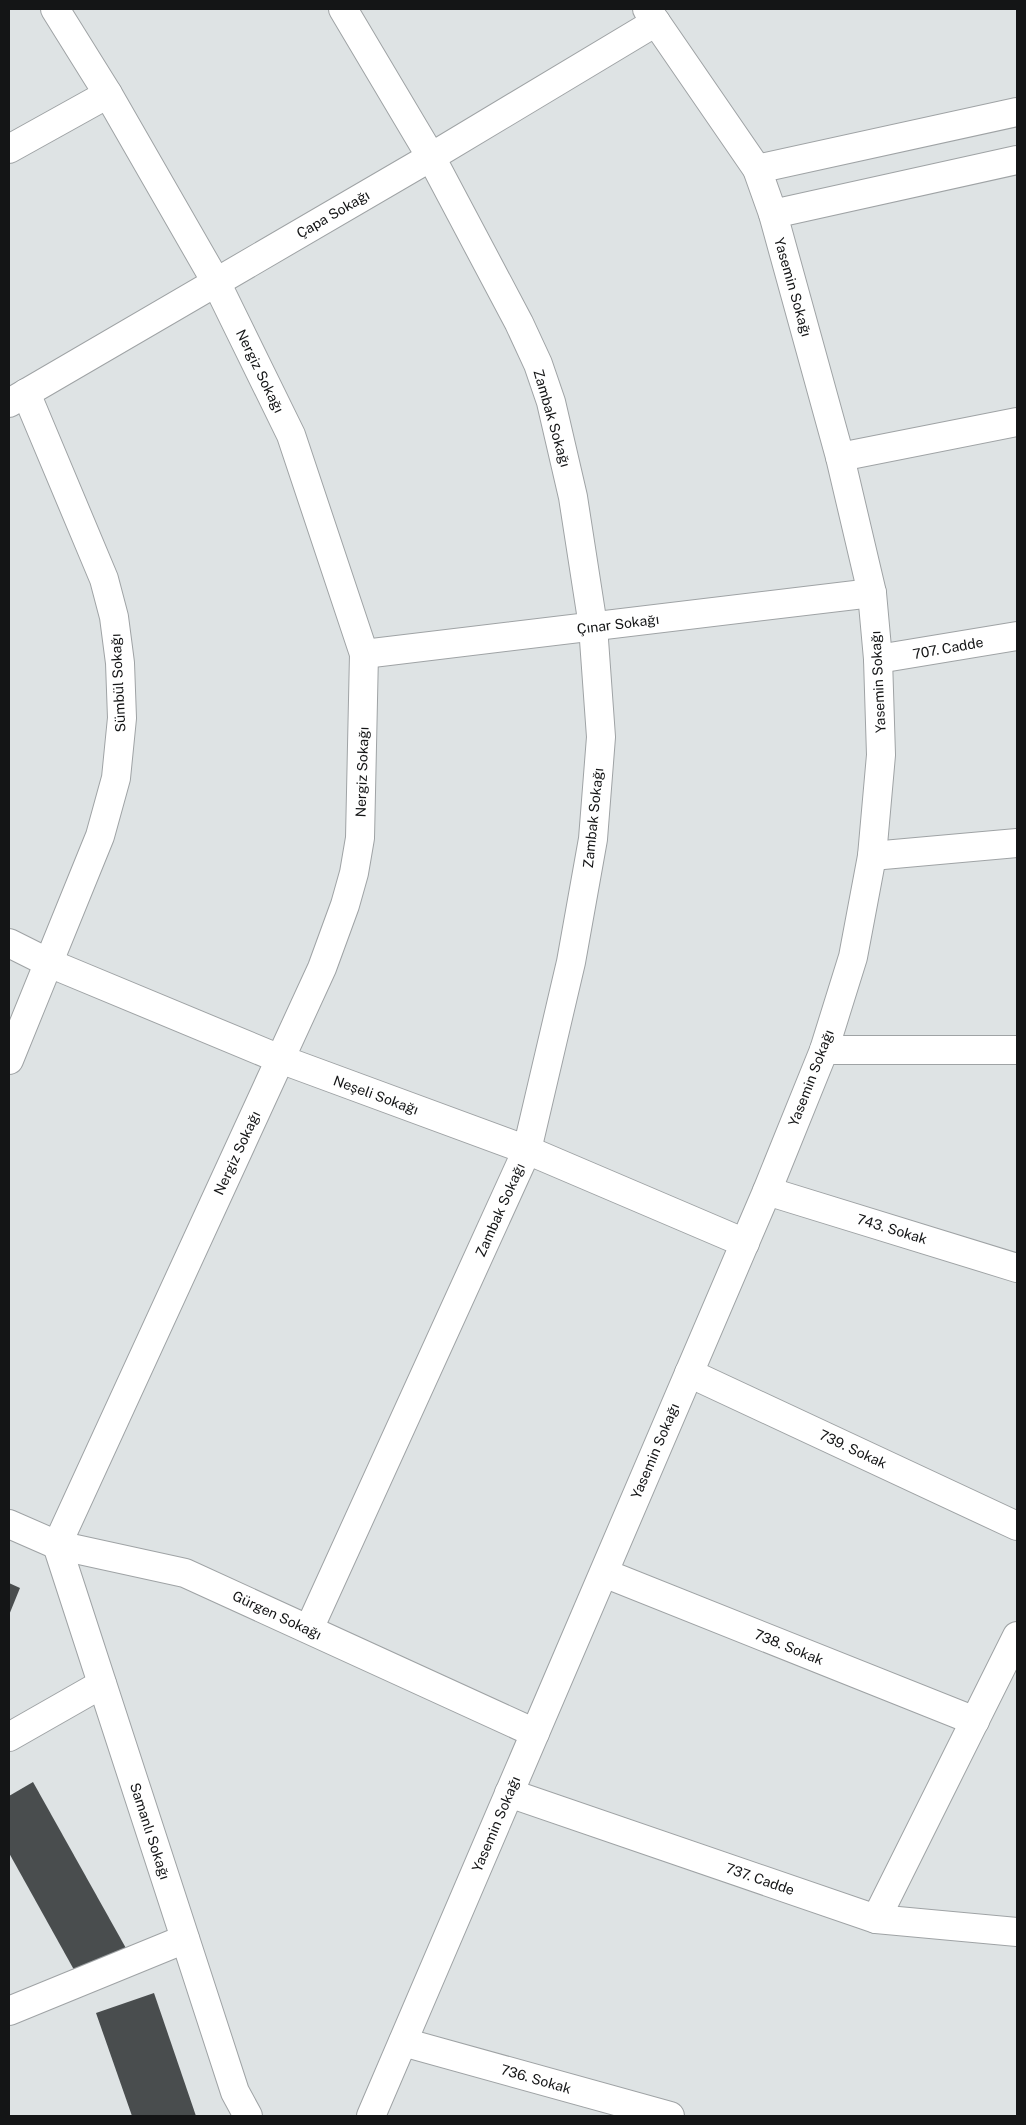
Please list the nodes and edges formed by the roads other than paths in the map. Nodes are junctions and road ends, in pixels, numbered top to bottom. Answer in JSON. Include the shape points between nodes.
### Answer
{"nodes":[{"id":1,"x":55,"y":9,"type":"edge"},
{"id":2,"x":343,"y":9,"type":"edge"},
{"id":3,"x":652,"y":16,"type":"edge"},
{"id":4,"x":108,"y":94,"type":"junction"},
{"id":5,"x":1017,"y":112,"type":"edge"},
{"id":6,"x":9,"y":148,"type":"edge"},
{"id":7,"x":431,"y":157,"type":"junction"},
{"id":8,"x":1017,"y":160,"type":"edge"},
{"id":9,"x":756,"y":169,"type":"junction"},
{"id":10,"x":772,"y":214,"type":"junction"},
{"id":11,"x":216,"y":282,"type":"junction"},
{"id":12,"x":17,"y":398,"type":"edge"},
{"id":13,"x":1017,"y":422,"type":"edge"},
{"id":14,"x":840,"y":457,"type":"junction"},
{"id":15,"x":872,"y":594,"type":"junction"},
{"id":16,"x":593,"y":626,"type":"junction"},
{"id":17,"x":1017,"y":636,"type":"edge"},
{"id":18,"x":364,"y":654,"type":"junction"},
{"id":19,"x":878,"y":659,"type":"junction"},
{"id":20,"x":1017,"y":843,"type":"edge"},
{"id":21,"x":872,"y":856,"type":"junction"},
{"id":22,"x":9,"y":943,"type":"edge"},
{"id":23,"x":49,"y":963,"type":"junction"},
{"id":24,"x":824,"y":1050,"type":"junction"},
{"id":25,"x":1017,"y":1050,"type":"edge"},
{"id":26,"x":280,"y":1059,"type":"junction"},
{"id":27,"x":9,"y":1060,"type":"edge"},
{"id":28,"x":527,"y":1150,"type":"junction"},
{"id":29,"x":767,"y":1190,"type":"junction"},
{"id":30,"x":745,"y":1243,"type":"junction"},
{"id":31,"x":1017,"y":1268,"type":"edge"},
{"id":32,"x":689,"y":1373,"type":"junction"},
{"id":33,"x":9,"y":1524,"type":"edge"},
{"id":34,"x":1017,"y":1526,"type":"edge"},
{"id":35,"x":57,"y":1545,"type":"junction"},
{"id":36,"x":604,"y":1573,"type":"junction"},
{"id":37,"x":309,"y":1630,"type":"junction"},
{"id":38,"x":1017,"y":1636,"type":"edge"},
{"id":39,"x":102,"y":1684,"type":"junction"},
{"id":40,"x":975,"y":1721,"type":"junction"},
{"id":41,"x":535,"y":1733,"type":"junction"},
{"id":42,"x":9,"y":1736,"type":"edge"},
{"id":43,"x":509,"y":1793,"type":"junction"},
{"id":44,"x":876,"y":1919,"type":"junction"},
{"id":45,"x":1017,"y":1932,"type":"edge"},
{"id":46,"x":185,"y":1940,"type":"junction"},
{"id":47,"x":9,"y":2011,"type":"edge"},
{"id":48,"x":402,"y":2042,"type":"junction"},
{"id":49,"x":248,"y":2116,"type":"edge"},
{"id":50,"x":371,"y":2116,"type":"edge"},
{"id":51,"x":670,"y":2116,"type":"edge"}],
"edges":[{"from":1,"to":4,"type":"street","name":"Nergiz Sokağı"},
{"from":2,"to":7,"type":"street","name":"Zambak Sokağı"},
{"from":3,"to":7,"type":"street","name":"Çapa Sokağı"},
{"from":3,"to":9,"type":"street","name":"Yasemin Sokağı"},
{"from":4,"to":6,"type":"street"},
{"from":4,"to":11,"type":"street","name":"Nergiz Sokağı"},
{"from":5,"to":9,"type":"street"},
{"from":7,"to":11,"type":"street","name":"Çapa Sokağı"},
{"from":7,"to":16,"type":"street","name":"Zambak Sokağı","via":[[538,364],[551,402],[573,497]]},
{"from":8,"to":10,"type":"street"},
{"from":9,"to":10,"type":"street","name":"Yasemin Sokağı"},
{"from":10,"to":14,"type":"street","name":"Yasemin Sokağı"},
{"from":11,"to":12,"type":"street","name":"Çapa Sokağı"},
{"from":11,"to":18,"type":"street","name":"Nergiz Sokağı","via":[[292,435]]},
{"from":12,"to":23,"type":"street","name":"Sümbül Sokağı","via":[[104,578],[114,617],[120,663],[122,718],[110,802],[100,836]]},
{"from":13,"to":14,"type":"street"},
{"from":14,"to":15,"type":"street","name":"Yasemin Sokağı"},
{"from":15,"to":16,"type":"street","name":"Çınar Sokağı"},
{"from":15,"to":19,"type":"street","name":"Yasemin Sokağı"},
{"from":16,"to":18,"type":"street","name":"Çınar Sokağı"},
{"from":16,"to":28,"type":"street","name":"Zambak Sokağı","via":[[601,736],[593,839],[572,962]]},
{"from":17,"to":19,"type":"street","name":"707. Cadde"},
{"from":18,"to":26,"type":"street","name":"Nergiz Sokağı","via":[[360,838],[354,873],[346,905],[322,968]]},
{"from":19,"to":21,"type":"street","name":"Yasemin Sokağı","via":[[881,755]]},
{"from":20,"to":21,"type":"street"},
{"from":21,"to":24,"type":"street","name":"Yasemin Sokağı","via":[[853,957]]},
{"from":22,"to":23,"type":"street","name":"Neşeli Sokağı"},
{"from":23,"to":26,"type":"street","name":"Neşeli Sokağı"},
{"from":23,"to":27,"type":"street","name":"Sümbül Sokağı"},
{"from":24,"to":25,"type":"street"},
{"from":24,"to":29,"type":"street","name":"Yasemin Sokağı"},
{"from":26,"to":28,"type":"street","name":"Neşeli Sokağı"},
{"from":26,"to":35,"type":"street","name":"Nergiz Sokağı"},
{"from":28,"to":30,"type":"street","name":"Neşeli Sokağı"},
{"from":28,"to":37,"type":"street","name":"Zambak Sokağı"},
{"from":29,"to":30,"type":"street","name":"Yasemin Sokağı"},
{"from":29,"to":31,"type":"street","name":"743. Sokak"},
{"from":30,"to":32,"type":"street","name":"Yasemin Sokağı"},
{"from":32,"to":34,"type":"street","name":"739. Sokak"},
{"from":32,"to":36,"type":"street","name":"Yasemin Sokağı"},
{"from":33,"to":35,"type":"street","name":"Gürgen Sokağı"},
{"from":35,"to":37,"type":"street","name":"Gürgen Sokağı","via":[[185,1573]]},
{"from":35,"to":39,"type":"street","name":"Samanlı Sokağı"},
{"from":36,"to":40,"type":"street","name":"738. Sokak"},
{"from":36,"to":41,"type":"street","name":"Yasemin Sokağı"},
{"from":37,"to":41,"type":"street","name":"Gürgen Sokağı"},
{"from":38,"to":40,"type":"street"},
{"from":39,"to":42,"type":"street"},
{"from":39,"to":46,"type":"street","name":"Samanlı Sokağı"},
{"from":40,"to":44,"type":"street"},
{"from":41,"to":43,"type":"street","name":"Yasemin Sokağı"},
{"from":43,"to":44,"type":"street","name":"737. Cadde"},
{"from":43,"to":48,"type":"street","name":"Yasemin Sokağı"},
{"from":44,"to":45,"type":"street","name":"737. Cadde"},
{"from":46,"to":47,"type":"street"},
{"from":46,"to":49,"type":"street","name":"Samanlı Sokağı","via":[[235,2092]]},
{"from":48,"to":50,"type":"street","name":"Yasemin Sokağı"},
{"from":48,"to":51,"type":"street","name":"736. Sokak"}]}
